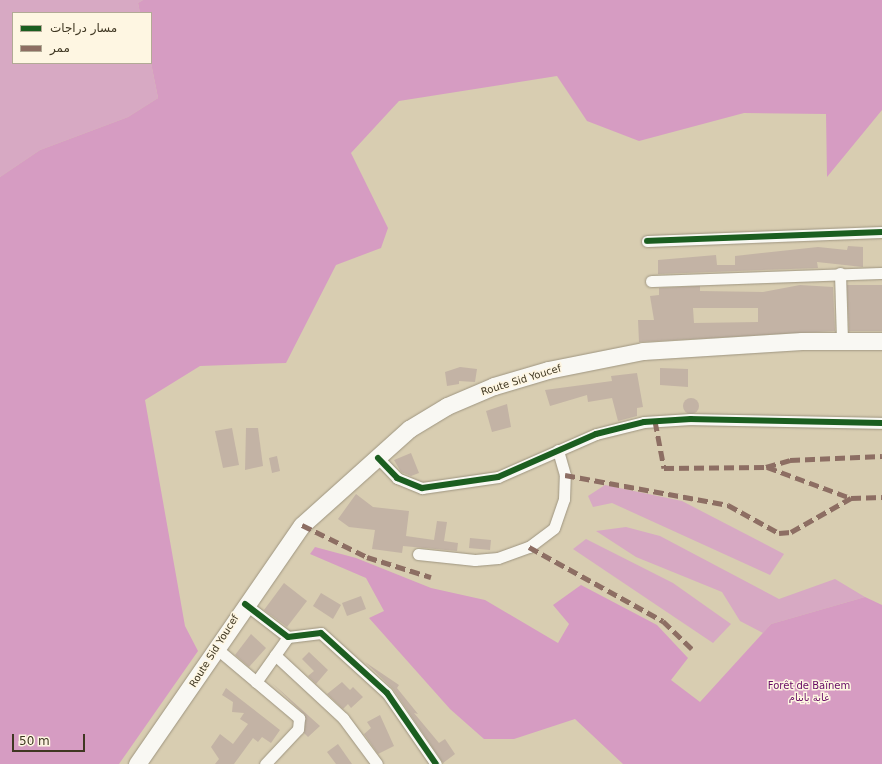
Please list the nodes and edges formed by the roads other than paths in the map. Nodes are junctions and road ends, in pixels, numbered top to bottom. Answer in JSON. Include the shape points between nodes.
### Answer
{"nodes":[{"id":1,"x":882,"y":232,"type":"edge"},
{"id":2,"x":647,"y":241,"type":"dead end"},
{"id":3,"x":840,"y":273,"type":"junction"},
{"id":4,"x":882,"y":273,"type":"edge"},
{"id":5,"x":651,"y":281,"type":"dead end"},
{"id":6,"x":842,"y":341,"type":"junction"},
{"id":7,"x":882,"y":341,"type":"edge"},
{"id":8,"x":882,"y":423,"type":"edge"},
{"id":9,"x":558,"y":450,"type":"junction"},
{"id":10,"x":378,"y":458,"type":"junction"},
{"id":11,"x":418,"y":554,"type":"dead end"},
{"id":12,"x":245,"y":604,"type":"junction"},
{"id":13,"x":288,"y":637,"type":"junction"},
{"id":14,"x":216,"y":648,"type":"junction"},
{"id":15,"x":275,"y":655,"type":"junction"},
{"id":16,"x":256,"y":682,"type":"junction"},
{"id":17,"x":137,"y":764,"type":"edge"},
{"id":18,"x":265,"y":764,"type":"edge"},
{"id":19,"x":377,"y":764,"type":"edge"},
{"id":20,"x":436,"y":764,"type":"edge"}],
"edges":[{"from":1,"to":2,"type":"street"},
{"from":3,"to":4,"type":"street"},
{"from":3,"to":5,"type":"street"},
{"from":3,"to":6,"type":"street"},
{"from":6,"to":7,"type":"main road","name":"Route Sid Youcef"},
{"from":6,"to":10,"type":"main road","name":"Route Sid Youcef","via":[[643,351],[548,370],[494,386],[447,406],[409,429]]},
{"from":8,"to":9,"type":"street","via":[[691,419],[644,422],[596,434]]},
{"from":9,"to":10,"type":"street","via":[[498,477],[422,488],[397,478]]},
{"from":9,"to":11,"type":"street","via":[[565,475],[564,499],[554,528],[529,547],[498,558],[475,560]]},
{"from":10,"to":12,"type":"main road","name":"Route Sid Youcef","via":[[302,525]]},
{"from":12,"to":13,"type":"street"},
{"from":12,"to":14,"type":"main road","name":"Route Sid Youcef"},
{"from":13,"to":15,"type":"street"},
{"from":13,"to":20,"type":"street","via":[[321,633],[387,692]]},
{"from":14,"to":16,"type":"street"},
{"from":14,"to":17,"type":"main road","name":"Route Sid Youcef"},
{"from":15,"to":16,"type":"street"},
{"from":15,"to":19,"type":"street","via":[[343,718]]},
{"from":16,"to":18,"type":"street","via":[[299,718],[300,724]]}]}
